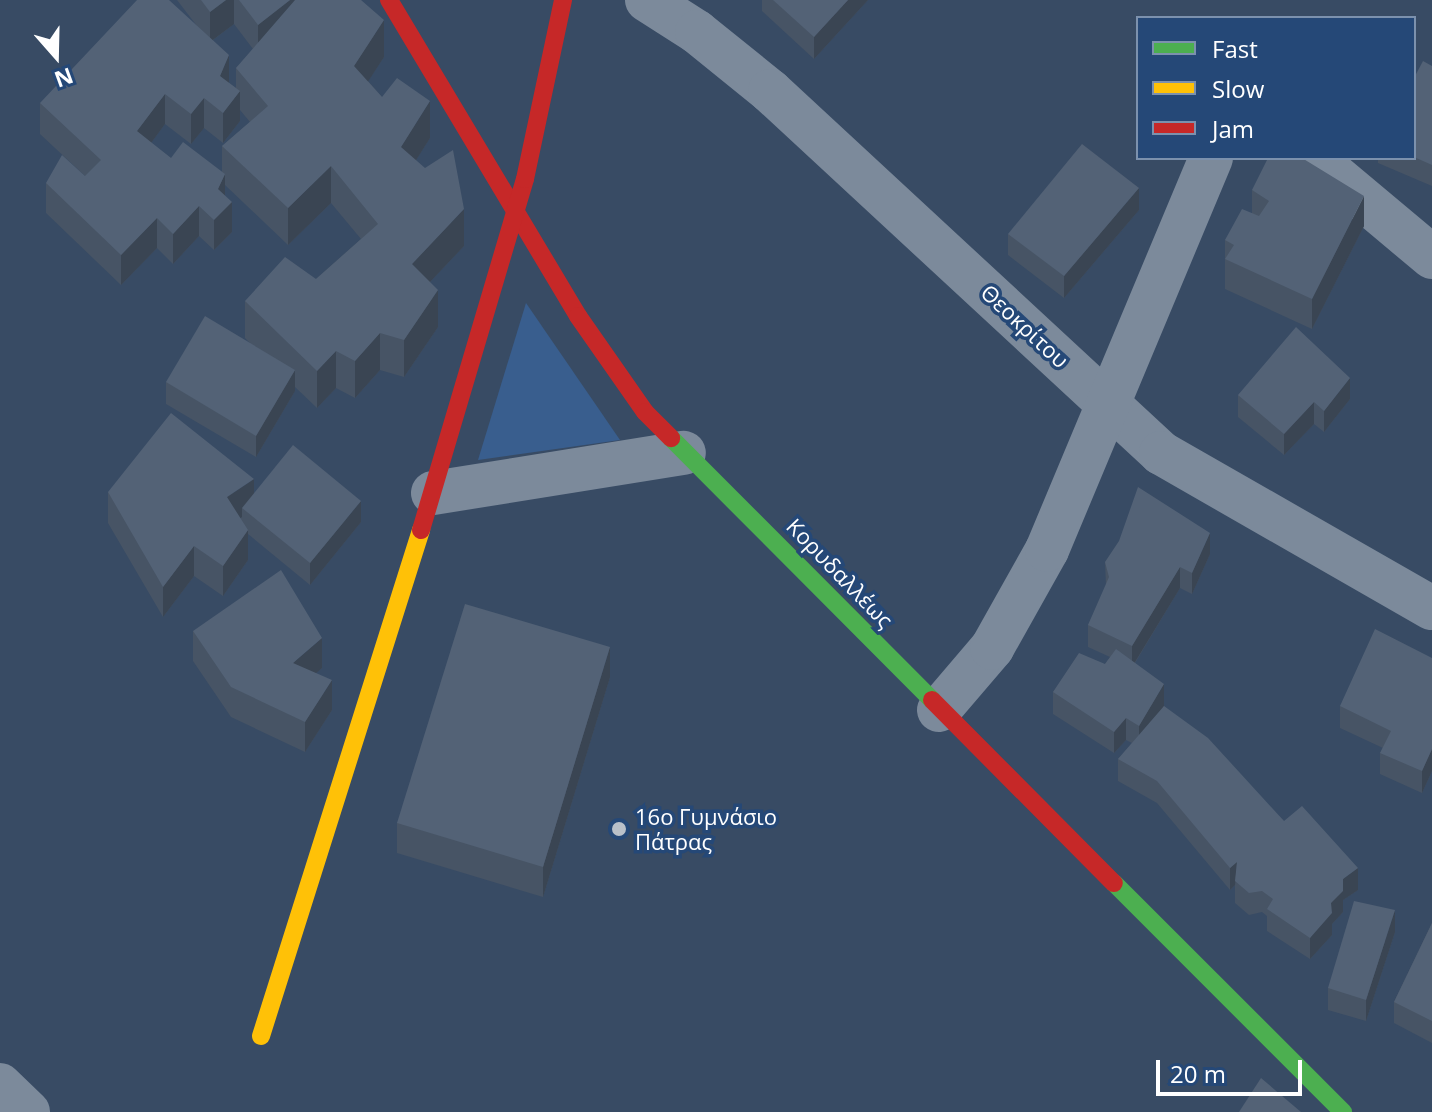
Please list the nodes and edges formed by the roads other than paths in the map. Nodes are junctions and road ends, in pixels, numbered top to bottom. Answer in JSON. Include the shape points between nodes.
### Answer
{"nodes":[{"id":1,"x":389,"y":0,"type":"edge"},
{"id":2,"x":563,"y":0,"type":"edge"},
{"id":3,"x":647,"y":0,"type":"edge"},
{"id":4,"x":1210,"y":160,"type":"edge"},
{"id":5,"x":1316,"y":160,"type":"edge"},
{"id":6,"x":515,"y":211,"type":"junction"},
{"id":7,"x":1432,"y":257,"type":"edge"},
{"id":8,"x":1109,"y":406,"type":"junction"},
{"id":9,"x":684,"y":453,"type":"junction"},
{"id":10,"x":433,"y":493,"type":"junction"},
{"id":11,"x":1432,"y":608,"type":"edge"},
{"id":12,"x":939,"y":710,"type":"junction"},
{"id":13,"x":261,"y":1036,"type":"dead end"},
{"id":14,"x":0,"y":1085,"type":"edge"},
{"id":15,"x":28,"y":1112,"type":"edge"},
{"id":16,"x":1343,"y":1112,"type":"edge"}],
"edges":[{"from":1,"to":6,"type":"street","name":"Κορυδαλλέως"},
{"from":2,"to":6,"type":"street","via":[[537,133]]},
{"from":3,"to":8,"type":"street","name":"Θεοκρίτου","via":[[697,32],[770,91]]},
{"from":4,"to":8,"type":"street"},
{"from":5,"to":7,"type":"street"},
{"from":6,"to":9,"type":"street","name":"Κορυδαλλέως","via":[[600,352]]},
{"from":6,"to":10,"type":"street"},
{"from":8,"to":11,"type":"street","name":"Θεοκρίτου","via":[[1174,462]]},
{"from":8,"to":12,"type":"street","via":[[1047,550],[1007,625],[978,669]]},
{"from":9,"to":10,"type":"street"},
{"from":9,"to":12,"type":"street","name":"Κορυδαλλέως"},
{"from":10,"to":13,"type":"street"},
{"from":12,"to":16,"type":"street","name":"Κορυδαλλέως"},
{"from":14,"to":15,"type":"street"}]}
